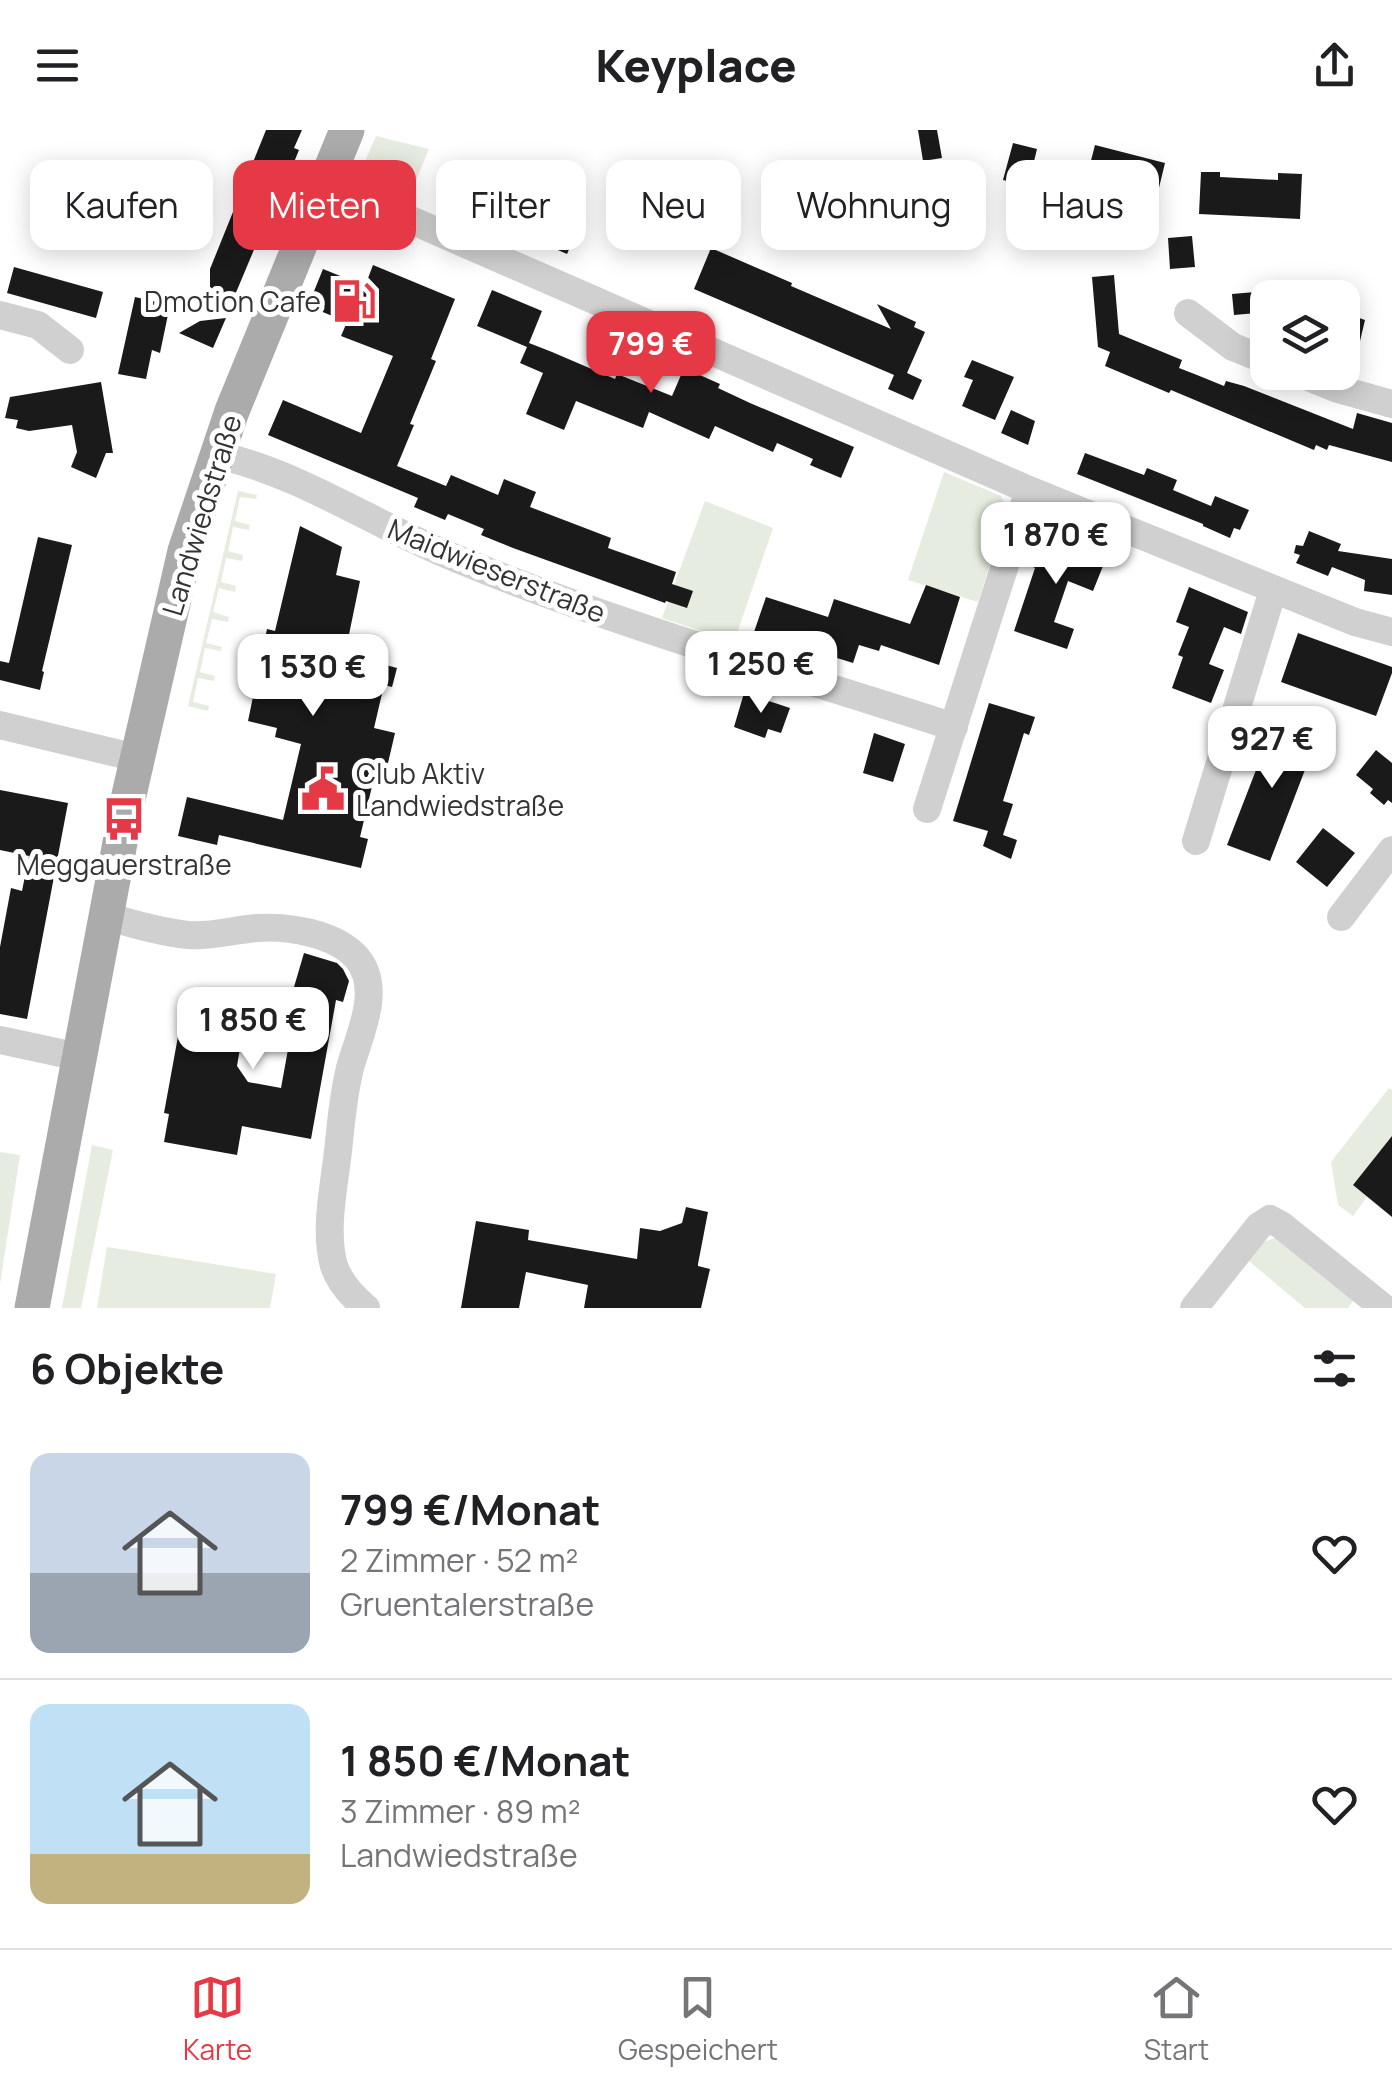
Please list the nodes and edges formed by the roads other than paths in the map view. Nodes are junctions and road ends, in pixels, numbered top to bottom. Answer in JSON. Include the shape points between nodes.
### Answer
{"nodes":[{"id":1,"x":347,"y":130,"type":"edge"},
{"id":2,"x":335,"y":160,"type":"edge"},
{"id":3,"x":416,"y":222,"type":"edge"},
{"id":4,"x":298,"y":250,"type":"edge"},
{"id":5,"x":1188,"y":314,"type":"dead end"},
{"id":6,"x":0,"y":315,"type":"edge"},
{"id":7,"x":70,"y":350,"type":"dead end"},
{"id":8,"x":1250,"y":354,"type":"edge"},
{"id":9,"x":1342,"y":390,"type":"edge"},
{"id":10,"x":1392,"y":404,"type":"edge"},
{"id":11,"x":217,"y":455,"type":"junction"},
{"id":12,"x":1029,"y":490,"type":"junction"},
{"id":13,"x":1274,"y":590,"type":"junction"},
{"id":14,"x":1392,"y":632,"type":"edge"},
{"id":15,"x":0,"y":726,"type":"edge"},
{"id":16,"x":954,"y":726,"type":"junction"},
{"id":17,"x":136,"y":758,"type":"junction"},
{"id":18,"x":927,"y":809,"type":"dead end"},
{"id":19,"x":1196,"y":841,"type":"dead end"},
{"id":20,"x":1392,"y":850,"type":"edge"},
{"id":21,"x":106,"y":916,"type":"junction"},
{"id":22,"x":1341,"y":917,"type":"dead end"},
{"id":23,"x":0,"y":1040,"type":"edge"},
{"id":24,"x":79,"y":1058,"type":"junction"},
{"id":25,"x":32,"y":1308,"type":"edge"},
{"id":26,"x":366,"y":1308,"type":"edge"},
{"id":27,"x":1194,"y":1308,"type":"edge"},
{"id":28,"x":1384,"y":1308,"type":"edge"}],
"edges":[{"from":1,"to":2,"type":"main road","name":"Landwiedstraße"},
{"from":3,"to":12,"type":"street"},
{"from":4,"to":11,"type":"main road","name":"Landwiedstraße"},
{"from":5,"to":8,"type":"street"},
{"from":6,"to":7,"type":"street","via":[[38,325]]},
{"from":9,"to":10,"type":"street"},
{"from":11,"to":16,"type":"street","name":"Maidwieserstraße","via":[[273,473],[528,587]]},
{"from":11,"to":17,"type":"main road","name":"Landwiedstraße","via":[[180,570]]},
{"from":12,"to":13,"type":"street"},
{"from":12,"to":16,"type":"street"},
{"from":13,"to":14,"type":"street"},
{"from":13,"to":19,"type":"street"},
{"from":15,"to":17,"type":"street"},
{"from":16,"to":18,"type":"street"},
{"from":17,"to":21,"type":"main road","name":"Landwiedstraße"},
{"from":20,"to":22,"type":"street"},
{"from":21,"to":24,"type":"main road","name":"Landwiedstraße"},
{"from":21,"to":26,"type":"street","via":[[190,935],[288,930],[326,938],[360,961],[368,1003],[346,1088],[330,1226],[338,1275]]},
{"from":23,"to":24,"type":"street"},
{"from":24,"to":25,"type":"main road","name":"Landwiedstraße"},
{"from":27,"to":28,"type":"street","via":[[1270,1219]]}]}
